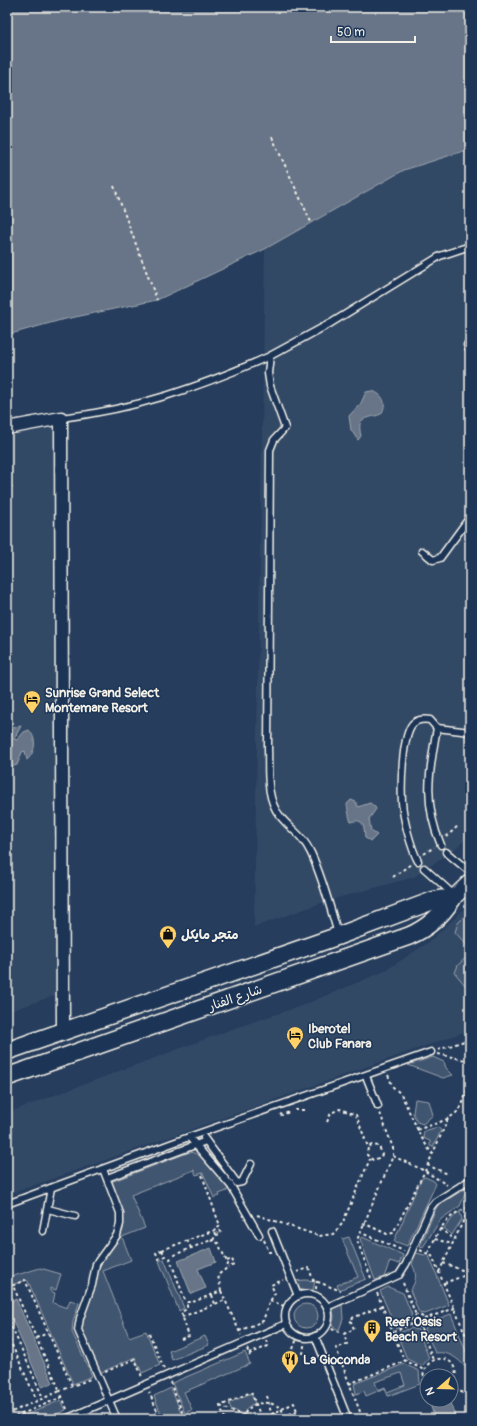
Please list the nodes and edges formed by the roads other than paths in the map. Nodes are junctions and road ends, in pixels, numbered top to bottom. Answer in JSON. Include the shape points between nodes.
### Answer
{"nodes":[{"id":1,"x":470,"y":246,"type":"edge"},
{"id":2,"x":470,"y":340,"type":"edge"},
{"id":3,"x":470,"y":352,"type":"edge"},
{"id":4,"x":270,"y":356,"type":"junction"},
{"id":5,"x":61,"y":418,"type":"junction"},
{"id":6,"x":7,"y":428,"type":"edge"},
{"id":7,"x":470,"y":517,"type":"edge"},
{"id":8,"x":422,"y":551,"type":"dead end"},
{"id":9,"x":437,"y":728,"type":"junction"},
{"id":10,"x":470,"y":732,"type":"edge"},
{"id":11,"x":441,"y":844,"type":"road end"},
{"id":12,"x":446,"y":852,"type":"dead end"},
{"id":13,"x":418,"y":860,"type":"road end"},
{"id":14,"x":424,"y":868,"type":"dead end"},
{"id":15,"x":470,"y":872,"type":"edge"},
{"id":16,"x":470,"y":882,"type":"edge"},
{"id":17,"x":454,"y":898,"type":"junction"},
{"id":18,"x":338,"y":936,"type":"junction"},
{"id":19,"x":63,"y":1032,"type":"junction"},
{"id":20,"x":7,"y":1051,"type":"edge"},
{"id":21,"x":431,"y":1052,"type":"road end"},
{"id":22,"x":366,"y":1076,"type":"junction"},
{"id":23,"x":7,"y":1077,"type":"edge"},
{"id":24,"x":378,"y":1106,"type":"road end"},
{"id":25,"x":200,"y":1134,"type":"junction"},
{"id":26,"x":189,"y":1137,"type":"junction"},
{"id":27,"x":206,"y":1140,"type":"junction"},
{"id":28,"x":195,"y":1144,"type":"junction"},
{"id":29,"x":251,"y":1164,"type":"dead end"},
{"id":30,"x":103,"y":1169,"type":"junction"},
{"id":31,"x":107,"y":1178,"type":"junction"},
{"id":32,"x":470,"y":1180,"type":"edge"},
{"id":33,"x":51,"y":1188,"type":"junction"},
{"id":34,"x":7,"y":1204,"type":"edge"},
{"id":35,"x":48,"y":1209,"type":"junction"},
{"id":36,"x":75,"y":1216,"type":"dead end"},
{"id":37,"x":43,"y":1230,"type":"dead end"},
{"id":38,"x":272,"y":1231,"type":"dead end"},
{"id":39,"x":259,"y":1235,"type":"dead end"},
{"id":40,"x":298,"y":1296,"type":"junction"},
{"id":41,"x":327,"y":1306,"type":"junction"},
{"id":42,"x":286,"y":1324,"type":"junction"},
{"id":43,"x":315,"y":1336,"type":"junction"},
{"id":44,"x":109,"y":1401,"type":"junction"},
{"id":45,"x":66,"y":1419,"type":"edge"},
{"id":46,"x":117,"y":1419,"type":"edge"},
{"id":47,"x":348,"y":1419,"type":"edge"}],
"edges":[{"from":1,"to":4,"type":"lane","via":[[440,256],[331,323]]},
{"from":2,"to":3,"type":"lane","via":[[467,346]]},
{"from":4,"to":5,"type":"lane","via":[[177,394],[102,412]]},
{"from":4,"to":18,"type":"lane","via":[[270,386],[285,428],[274,440],[270,450],[268,748],[271,796],[280,817],[298,833],[311,853],[321,876]]},
{"from":5,"to":6,"type":"street"},
{"from":5,"to":19,"type":"street"},
{"from":7,"to":8,"type":"lane","via":[[440,558],[433,560]]},
{"from":9,"to":10,"type":"lane"},
{"from":9,"to":11,"type":"lane","via":[[428,791],[434,828]]},
{"from":9,"to":13,"type":"lane","via":[[430,720],[415,722],[410,727],[402,763],[402,803]]},
{"from":12,"to":15,"type":"lane"},
{"from":14,"to":17,"type":"lane"},
{"from":16,"to":17,"type":"street","name":"شارع الفنار"},
{"from":17,"to":18,"type":"main road","name":"شارع الفنار","via":[[441,899]]},
{"from":17,"to":23,"type":"main road","name":"شارع الفنار","via":[[431,924],[409,936]]},
{"from":18,"to":19,"type":"main road","name":"شارع الفنار"},
{"from":19,"to":20,"type":"main road","name":"شارع الفنار"},
{"from":21,"to":22,"type":"lane"},
{"from":22,"to":24,"type":"lane"},
{"from":22,"to":25,"type":"lane"},
{"from":25,"to":26,"type":"lane"},
{"from":25,"to":27,"type":"lane"},
{"from":26,"to":28,"type":"lane"},
{"from":26,"to":30,"type":"lane"},
{"from":27,"to":28,"type":"lane"},
{"from":27,"to":29,"type":"lane","via":[[238,1183],[242,1182]]},
{"from":28,"to":31,"type":"lane"},
{"from":28,"to":39,"type":"lane","via":[[224,1176]]},
{"from":30,"to":31,"type":"lane"},
{"from":30,"to":33,"type":"lane"},
{"from":31,"to":44,"type":"lane","via":[[120,1213],[120,1224],[117,1235],[96,1264],[78,1330]]},
{"from":32,"to":41,"type":"lane","via":[[431,1206],[399,1275]]},
{"from":33,"to":34,"type":"lane"},
{"from":33,"to":35,"type":"lane"},
{"from":35,"to":36,"type":"lane"},
{"from":35,"to":37,"type":"lane"},
{"from":38,"to":40,"type":"lane"},
{"from":40,"to":41,"type":"lane","via":[[315,1295]]},
{"from":40,"to":42,"type":"lane","via":[[291,1300],[287,1308]]},
{"from":41,"to":43,"type":"lane","via":[[329,1313],[326,1327]]},
{"from":42,"to":43,"type":"lane","via":[[298,1336]]},
{"from":42,"to":44,"type":"lane"},
{"from":43,"to":47,"type":"lane"},
{"from":44,"to":45,"type":"lane"},
{"from":44,"to":46,"type":"lane"}]}
